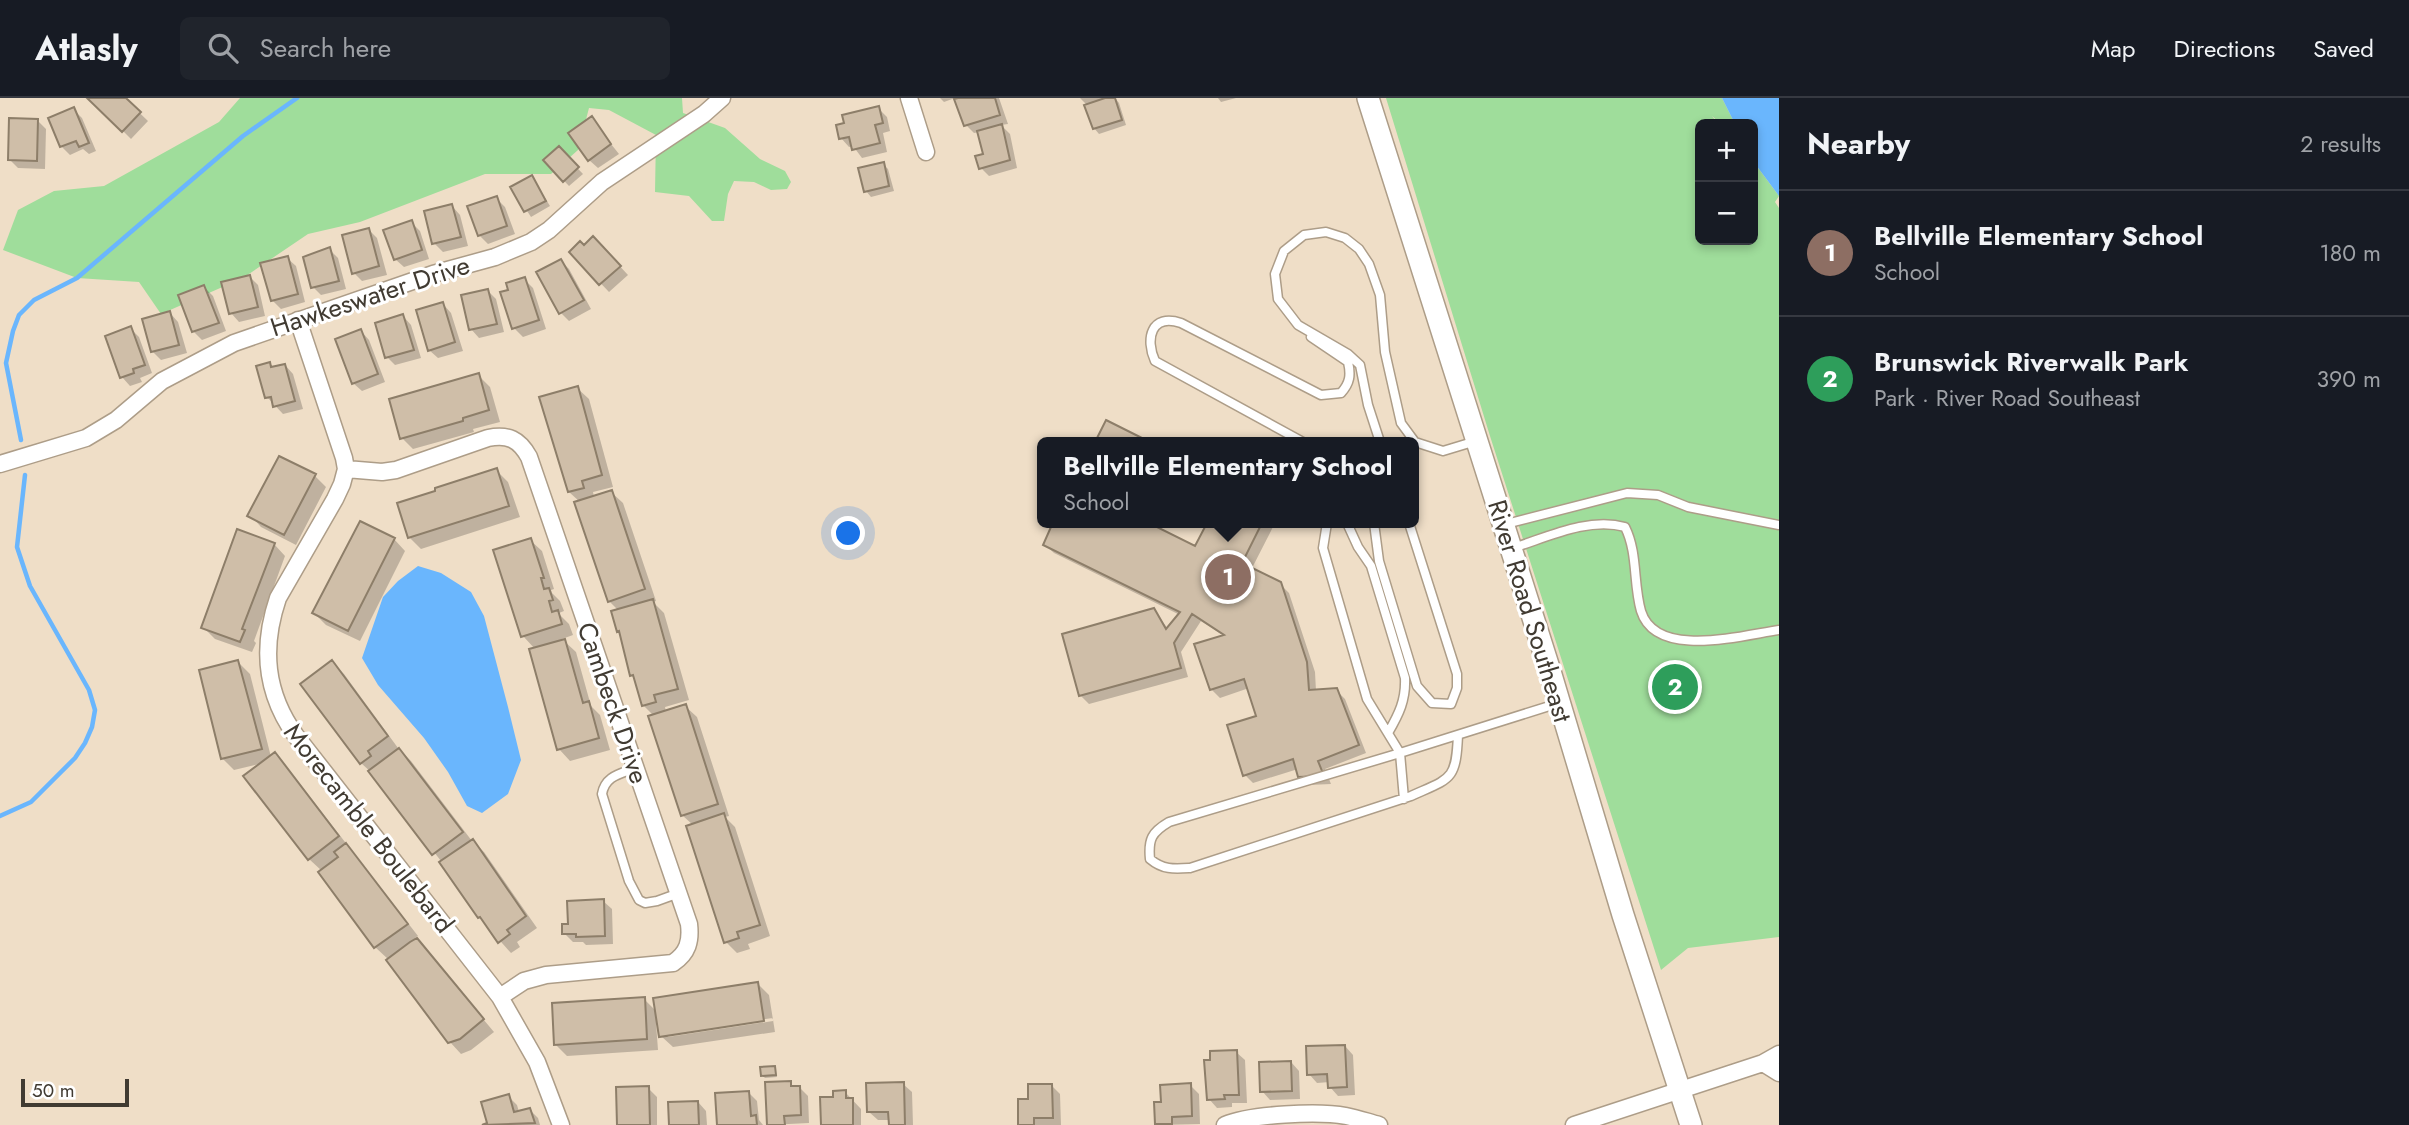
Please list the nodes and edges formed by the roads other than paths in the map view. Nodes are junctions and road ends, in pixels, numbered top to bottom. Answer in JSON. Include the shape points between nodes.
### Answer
{"nodes":[{"id":1,"x":722,"y":98,"type":"edge"},
{"id":2,"x":909,"y":98,"type":"edge"},
{"id":3,"x":1368,"y":98,"type":"edge"},
{"id":4,"x":926,"y":152,"type":"dead end"},
{"id":5,"x":298,"y":320,"type":"junction"},
{"id":6,"x":1298,"y":325,"type":"junction"},
{"id":7,"x":1294,"y":437,"type":"edge"},
{"id":8,"x":1378,"y":437,"type":"edge"},
{"id":9,"x":1411,"y":437,"type":"edge"},
{"id":10,"x":1476,"y":441,"type":"junction"},
{"id":11,"x":1419,"y":443,"type":"edge"},
{"id":12,"x":0,"y":464,"type":"edge"},
{"id":13,"x":346,"y":469,"type":"junction"},
{"id":14,"x":1503,"y":524,"type":"junction"},
{"id":15,"x":1779,"y":525,"type":"edge"},
{"id":16,"x":1326,"y":528,"type":"edge"},
{"id":17,"x":1349,"y":528,"type":"edge"},
{"id":18,"x":1375,"y":528,"type":"edge"},
{"id":19,"x":1411,"y":528,"type":"edge"},
{"id":20,"x":1511,"y":548,"type":"junction"},
{"id":21,"x":1779,"y":630,"type":"edge"},
{"id":22,"x":1559,"y":703,"type":"junction"},
{"id":23,"x":1388,"y":733,"type":"junction"},
{"id":24,"x":1458,"y":735,"type":"junction"},
{"id":25,"x":1400,"y":753,"type":"junction"},
{"id":26,"x":635,"y":768,"type":"junction"},
{"id":27,"x":1404,"y":799,"type":"junction"},
{"id":28,"x":679,"y":893,"type":"junction"},
{"id":29,"x":500,"y":997,"type":"junction"},
{"id":30,"x":1779,"y":1054,"type":"edge"},
{"id":31,"x":1763,"y":1063,"type":"junction"},
{"id":32,"x":1779,"y":1073,"type":"edge"},
{"id":33,"x":1680,"y":1091,"type":"junction"},
{"id":34,"x":1311,"y":1120,"type":"edge"},
{"id":35,"x":561,"y":1125,"type":"edge"},
{"id":36,"x":1225,"y":1125,"type":"edge"},
{"id":37,"x":1379,"y":1125,"type":"edge"},
{"id":38,"x":1574,"y":1125,"type":"edge"},
{"id":39,"x":1691,"y":1125,"type":"edge"}],
"edges":[{"from":1,"to":5,"type":"street","name":"Hawkeswater Drive","via":[[610,176],[531,242]]},
{"from":2,"to":4,"type":"street"},
{"from":3,"to":10,"type":"main road","name":"River Road Southeast"},
{"from":5,"to":12,"type":"street","name":"Hawkeswater Drive","via":[[233,343],[177,372],[86,438]]},
{"from":5,"to":13,"type":"street"},
{"from":6,"to":7,"type":"lane","via":[[1348,362],[1351,373],[1341,393],[1321,395],[1170,319],[1152,332],[1149,347],[1155,361]]},
{"from":6,"to":8,"type":"lane","via":[[1360,365]]},
{"from":6,"to":9,"type":"lane","via":[[1279,299],[1275,274],[1284,251],[1304,234],[1326,232],[1345,238],[1369,264],[1380,295],[1385,352],[1401,423]]},
{"from":10,"to":11,"type":"lane","via":[[1443,452]]},
{"from":10,"to":14,"type":"main road","name":"River Road Southeast"},
{"from":13,"to":26,"type":"street","name":"Cambeck Drive","via":[[396,470],[500,435],[523,446]]},
{"from":13,"to":29,"type":"street","name":"Morecamble Boulebard","via":[[335,499],[272,615],[267,649],[271,687],[285,722]]},
{"from":14,"to":15,"type":"lane","via":[[1627,493],[1658,495],[1688,507]]},
{"from":14,"to":20,"type":"main road","name":"River Road Southeast"},
{"from":16,"to":23,"type":"lane","via":[[1323,548],[1367,699]]},
{"from":17,"to":23,"type":"lane","via":[[1371,566],[1405,678],[1401,711]]},
{"from":18,"to":19,"type":"lane","via":[[1417,686],[1432,703],[1451,704],[1457,674]]},
{"from":20,"to":21,"type":"lane","via":[[1588,525],[1625,527],[1632,540],[1642,612],[1651,628],[1696,643]]},
{"from":20,"to":22,"type":"main road","name":"River Road Southeast"},
{"from":22,"to":24,"type":"lane"},
{"from":22,"to":33,"type":"main road","name":"River Road Southeast"},
{"from":23,"to":25,"type":"lane"},
{"from":24,"to":25,"type":"lane"},
{"from":24,"to":27,"type":"lane","via":[[1456,767],[1444,782]]},
{"from":25,"to":27,"type":"lane"},
{"from":25,"to":27,"type":"lane","via":[[1169,822],[1154,830],[1150,859],[1171,870],[1190,868]]},
{"from":26,"to":28,"type":"street","name":"Cambeck Drive"},
{"from":26,"to":28,"type":"lane","via":[[609,778],[603,793],[629,881],[645,903]]},
{"from":28,"to":29,"type":"street","name":"Cambeck Drive","via":[[691,936],[688,948],[673,963],[534,977]]},
{"from":29,"to":35,"type":"street","name":"Morecamble Boulebard","via":[[537,1062]]},
{"from":30,"to":31,"type":"street"},
{"from":31,"to":32,"type":"street"},
{"from":31,"to":33,"type":"street"},
{"from":33,"to":38,"type":"street"},
{"from":33,"to":39,"type":"main road","name":"River Road Southeast"},
{"from":34,"to":36,"type":"street","via":[[1250,1119]]},
{"from":34,"to":37,"type":"street","via":[[1345,1116]]}]}
